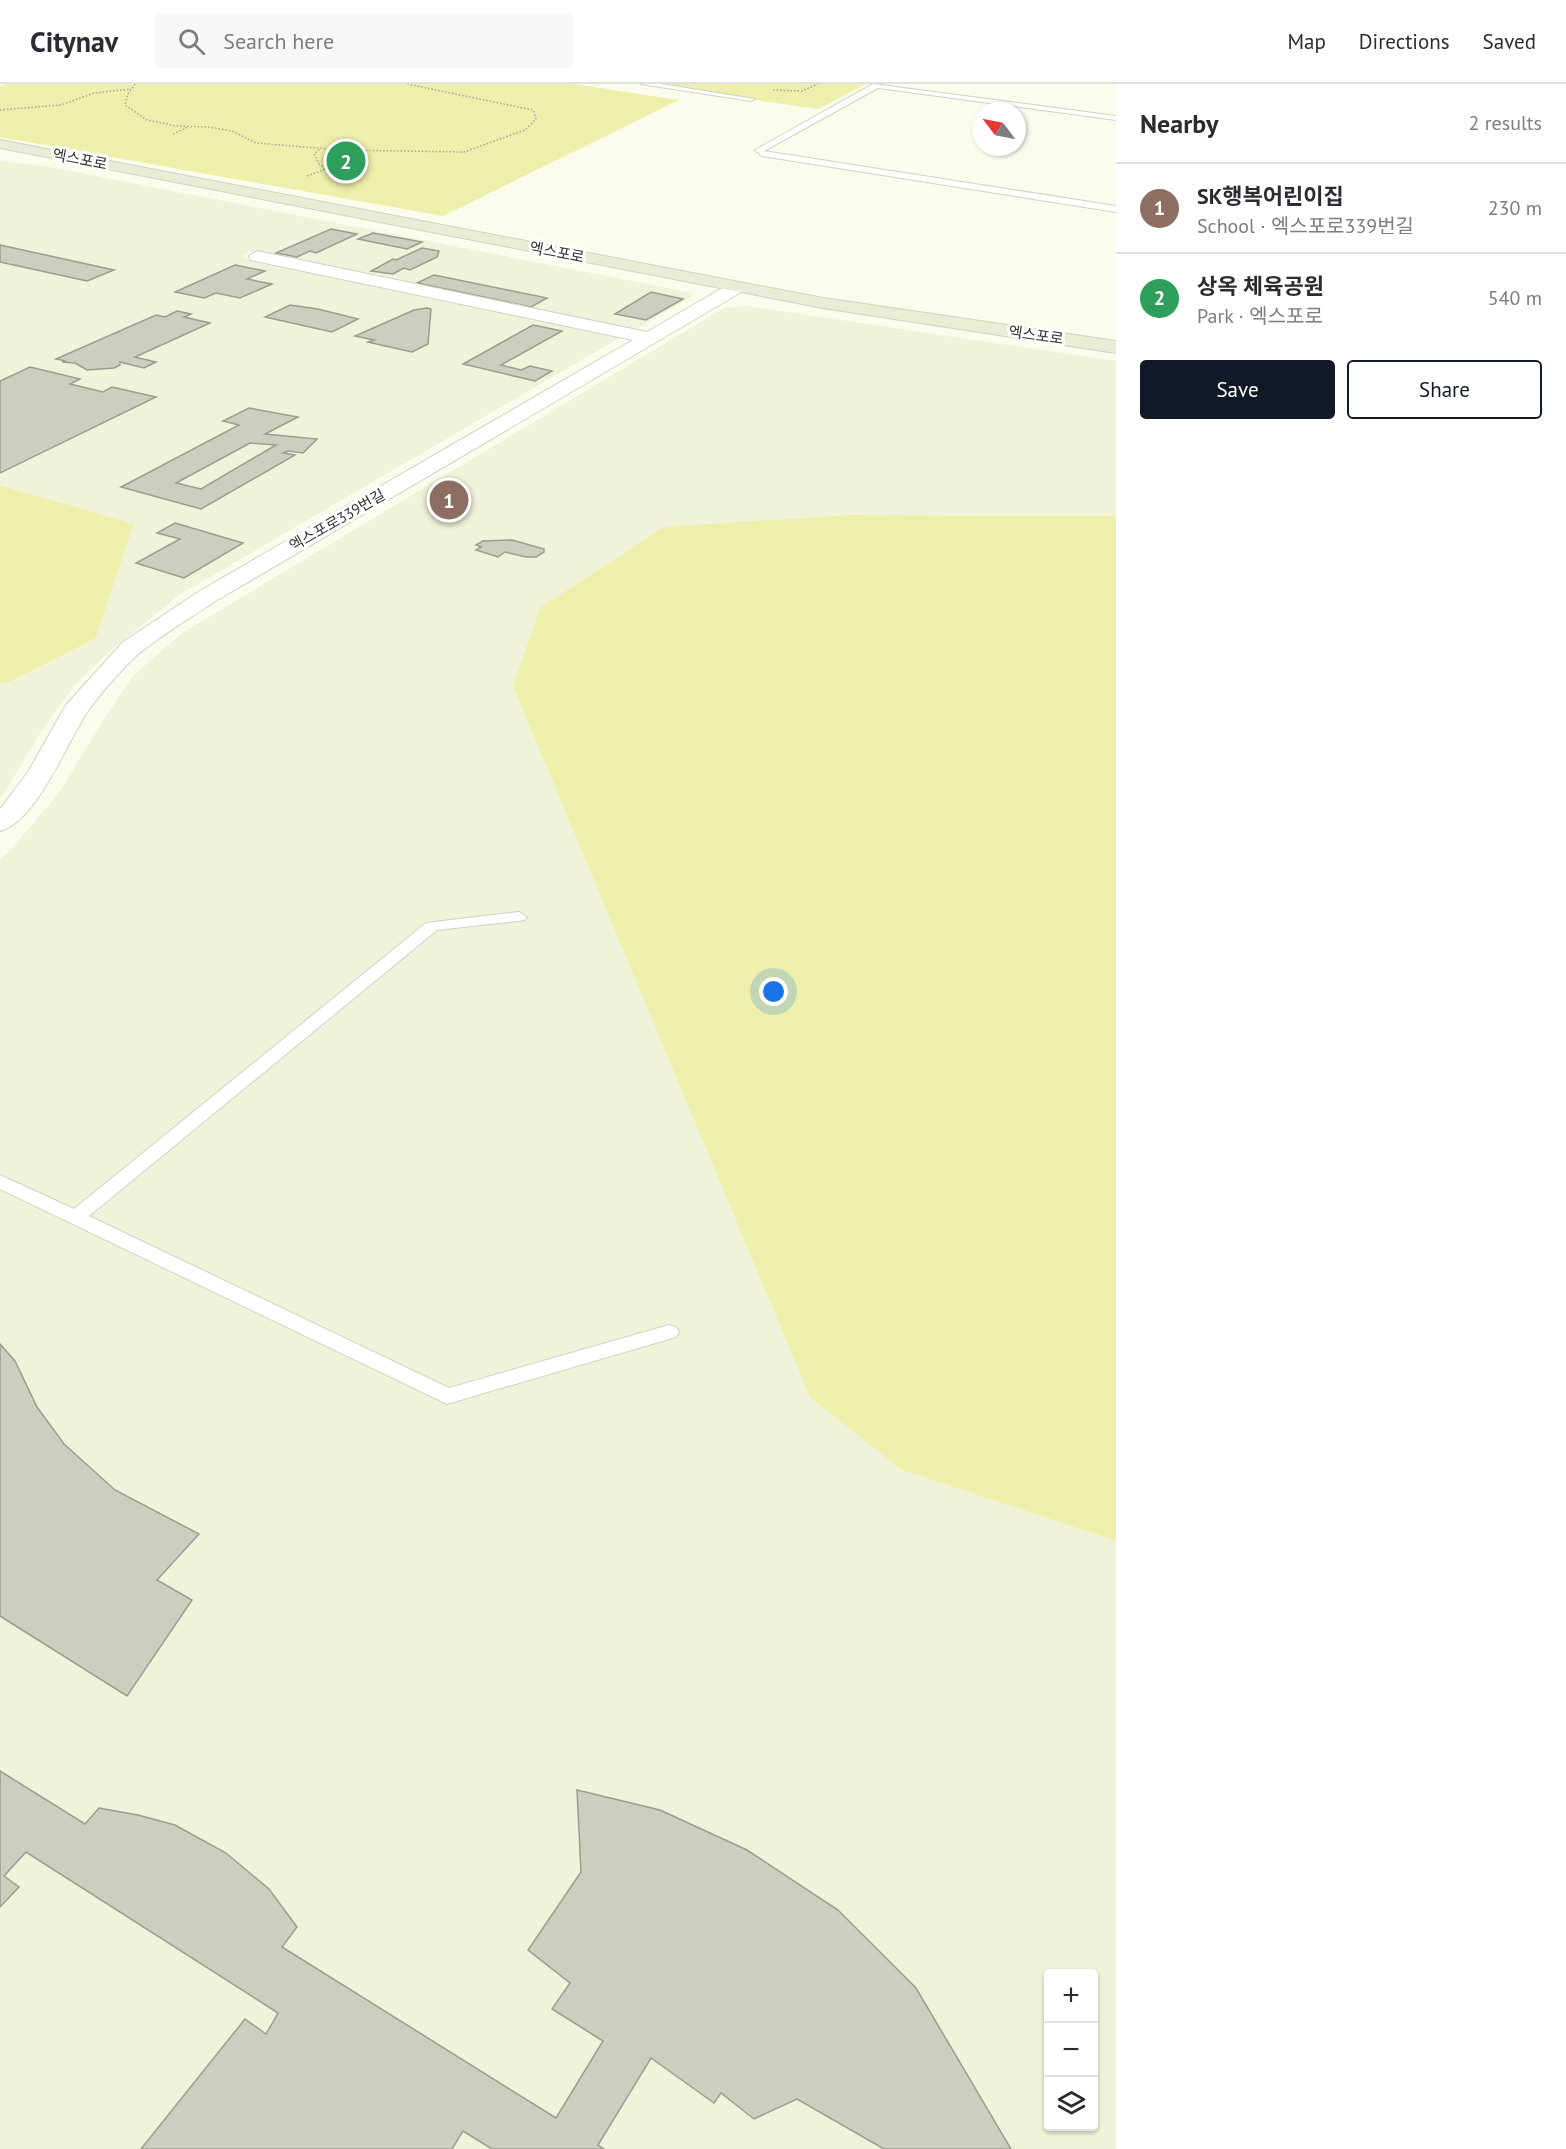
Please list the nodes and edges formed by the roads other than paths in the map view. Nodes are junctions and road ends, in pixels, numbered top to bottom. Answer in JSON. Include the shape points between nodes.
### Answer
{"nodes":[{"id":1,"x":645,"y":84,"type":"edge"},
{"id":2,"x":877,"y":85,"type":"edge"},
{"id":3,"x":751,"y":99,"type":"dead end"},
{"id":4,"x":1116,"y":118,"type":"edge"},
{"id":5,"x":0,"y":144,"type":"edge"},
{"id":6,"x":1116,"y":209,"type":"edge"},
{"id":7,"x":257,"y":256,"type":"dead end"},
{"id":8,"x":737,"y":287,"type":"junction"},
{"id":9,"x":650,"y":338,"type":"junction"},
{"id":10,"x":1116,"y":347,"type":"edge"},
{"id":11,"x":0,"y":823,"type":"edge"},
{"id":12,"x":519,"y":917,"type":"dead end"},
{"id":13,"x":0,"y":1181,"type":"edge"},
{"id":14,"x":75,"y":1217,"type":"junction"},
{"id":15,"x":669,"y":1332,"type":"dead end"}],
"edges":[{"from":1,"to":3,"type":"lane"},
{"from":2,"to":4,"type":"lane"},
{"from":2,"to":6,"type":"lane","via":[[759,150],[762,154]]},
{"from":5,"to":8,"type":"main road","name":"엑스포로"},
{"from":7,"to":9,"type":"street"},
{"from":8,"to":9,"type":"street","name":"엑스포로339번길"},
{"from":8,"to":10,"type":"main road","name":"엑스포로"},
{"from":9,"to":11,"type":"street","name":"엑스포로339번길","via":[[206,597],[132,647],[79,705],[40,774]]},
{"from":12,"to":14,"type":"lane","via":[[432,926]]},
{"from":13,"to":14,"type":"lane"},
{"from":14,"to":15,"type":"lane","via":[[447,1396]]}]}
